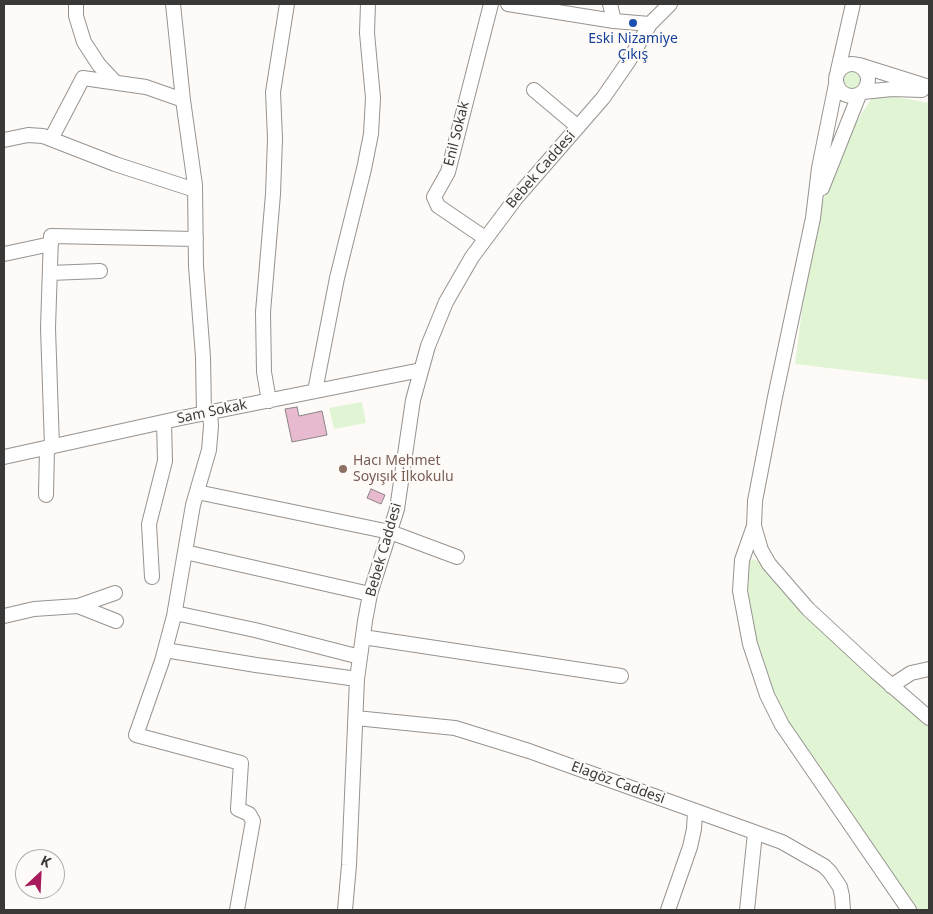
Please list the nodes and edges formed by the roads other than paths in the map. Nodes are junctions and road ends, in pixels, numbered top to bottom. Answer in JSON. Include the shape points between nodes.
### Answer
{"nodes":[{"id":1,"x":76,"y":4,"type":"edge"},
{"id":2,"x":173,"y":4,"type":"edge"},
{"id":3,"x":287,"y":4,"type":"edge"},
{"id":4,"x":368,"y":4,"type":"edge"},
{"id":5,"x":490,"y":4,"type":"edge"},
{"id":6,"x":508,"y":4,"type":"edge"},
{"id":7,"x":610,"y":4,"type":"edge"},
{"id":8,"x":670,"y":4,"type":"edge"},
{"id":9,"x":853,"y":4,"type":"edge"},
{"id":10,"x":614,"y":21,"type":"junction"},
{"id":11,"x":650,"y":24,"type":"junction"},
{"id":12,"x":859,"y":65,"type":"junction"},
{"id":13,"x":837,"y":77,"type":"junction"},
{"id":14,"x":115,"y":82,"type":"junction"},
{"id":15,"x":929,"y":87,"type":"edge"},
{"id":16,"x":534,"y":90,"type":"dead end"},
{"id":17,"x":929,"y":91,"type":"edge"},
{"id":18,"x":860,"y":93,"type":"junction"},
{"id":19,"x":182,"y":100,"type":"junction"},
{"id":20,"x":578,"y":127,"type":"junction"},
{"id":21,"x":51,"y":139,"type":"junction"},
{"id":22,"x":4,"y":140,"type":"edge"},
{"id":23,"x":196,"y":190,"type":"junction"},
{"id":24,"x":813,"y":218,"type":"junction"},
{"id":25,"x":485,"y":238,"type":"junction"},
{"id":26,"x":196,"y":239,"type":"junction"},
{"id":27,"x":51,"y":244,"type":"junction"},
{"id":28,"x":4,"y":254,"type":"edge"},
{"id":29,"x":100,"y":271,"type":"dead end"},
{"id":30,"x":50,"y":273,"type":"junction"},
{"id":31,"x":421,"y":370,"type":"junction"},
{"id":32,"x":315,"y":391,"type":"junction"},
{"id":33,"x":268,"y":401,"type":"junction"},
{"id":34,"x":207,"y":413,"type":"junction"},
{"id":35,"x":164,"y":422,"type":"junction"},
{"id":36,"x":50,"y":447,"type":"junction"},
{"id":37,"x":4,"y":457,"type":"edge"},
{"id":38,"x":197,"y":492,"type":"junction"},
{"id":39,"x":46,"y":495,"type":"dead end"},
{"id":40,"x":754,"y":526,"type":"junction"},
{"id":41,"x":390,"y":532,"type":"junction"},
{"id":42,"x":185,"y":552,"type":"junction"},
{"id":43,"x":457,"y":557,"type":"dead end"},
{"id":44,"x":152,"y":577,"type":"dead end"},
{"id":45,"x":115,"y":594,"type":"dead end"},
{"id":46,"x":370,"y":594,"type":"junction"},
{"id":47,"x":78,"y":606,"type":"junction"},
{"id":48,"x":175,"y":613,"type":"junction"},
{"id":49,"x":4,"y":616,"type":"edge"},
{"id":50,"x":116,"y":621,"type":"dead end"},
{"id":51,"x":363,"y":637,"type":"junction"},
{"id":52,"x":165,"y":650,"type":"junction"},
{"id":53,"x":360,"y":657,"type":"junction"},
{"id":54,"x":929,"y":669,"type":"edge"},
{"id":55,"x":621,"y":676,"type":"dead end"},
{"id":56,"x":358,"y":679,"type":"junction"},
{"id":57,"x":891,"y":686,"type":"junction"},
{"id":58,"x":356,"y":718,"type":"junction"},
{"id":59,"x":929,"y":718,"type":"edge"},
{"id":60,"x":694,"y":811,"type":"junction"},
{"id":61,"x":755,"y":833,"type":"junction"},
{"id":62,"x":237,"y":910,"type":"edge"},
{"id":63,"x":345,"y":910,"type":"edge"},
{"id":64,"x":668,"y":910,"type":"edge"},
{"id":65,"x":747,"y":910,"type":"edge"},
{"id":66,"x":843,"y":910,"type":"edge"},
{"id":67,"x":909,"y":910,"type":"edge"}],
"edges":[{"from":1,"to":14,"type":"street","via":[[84,42]]},
{"from":2,"to":19,"type":"street"},
{"from":3,"to":33,"type":"street","via":[[273,92],[273,194],[263,312]]},
{"from":4,"to":32,"type":"street","via":[[367,33],[373,98],[371,134],[337,278]]},
{"from":5,"to":25,"type":"street","name":"Enil Sokak","via":[[448,172],[434,197],[438,206]]},
{"from":6,"to":10,"type":"street"},
{"from":7,"to":10,"type":"street"},
{"from":8,"to":11,"type":"street","name":"Bebek Caddesi"},
{"from":9,"to":13,"type":"street"},
{"from":10,"to":11,"type":"street"},
{"from":11,"to":20,"type":"street","name":"Bebek Caddesi","via":[[616,81]]},
{"from":12,"to":13,"type":"street","via":[[850,63],[842,67]]},
{"from":12,"to":15,"type":"street"},
{"from":12,"to":18,"type":"street","via":[[868,75],[868,85]]},
{"from":13,"to":18,"type":"street","via":[[841,92],[854,96]]},
{"from":13,"to":24,"type":"street"},
{"from":14,"to":19,"type":"street","via":[[146,87]]},
{"from":14,"to":21,"type":"street","via":[[83,78]]},
{"from":16,"to":20,"type":"street"},
{"from":17,"to":18,"type":"street","via":[[892,89]]},
{"from":18,"to":24,"type":"street"},
{"from":19,"to":23,"type":"street"},
{"from":20,"to":25,"type":"street","name":"Bebek Caddesi","via":[[534,175]]},
{"from":21,"to":22,"type":"street","via":[[28,135]]},
{"from":21,"to":23,"type":"street"},
{"from":23,"to":26,"type":"street"},
{"from":24,"to":40,"type":"street","via":[[755,501]]},
{"from":25,"to":31,"type":"street","name":"Bebek Caddesi","via":[[446,302]]},
{"from":26,"to":27,"type":"street","via":[[51,236]]},
{"from":26,"to":34,"type":"street"},
{"from":27,"to":28,"type":"street"},
{"from":27,"to":30,"type":"street"},
{"from":29,"to":30,"type":"street"},
{"from":30,"to":36,"type":"street"},
{"from":31,"to":32,"type":"street","name":"Sam Sokak"},
{"from":31,"to":41,"type":"street","name":"Bebek Caddesi"},
{"from":32,"to":33,"type":"street","name":"Sam Sokak"},
{"from":33,"to":34,"type":"street","name":"Sam Sokak"},
{"from":34,"to":35,"type":"street","name":"Sam Sokak"},
{"from":34,"to":38,"type":"street","via":[[211,426],[208,450]]},
{"from":35,"to":36,"type":"street","name":"Sam Sokak"},
{"from":35,"to":44,"type":"street","via":[[164,461],[149,524]]},
{"from":36,"to":37,"type":"street","name":"Sam Sokak"},
{"from":36,"to":39,"type":"street"},
{"from":38,"to":41,"type":"street"},
{"from":38,"to":42,"type":"street"},
{"from":40,"to":57,"type":"street","via":[[761,550],[774,571],[808,609]]},
{"from":40,"to":67,"type":"street","via":[[742,560],[740,591],[750,644],[767,695],[782,725]]},
{"from":41,"to":43,"type":"street"},
{"from":41,"to":46,"type":"street","name":"Bebek Caddesi"},
{"from":42,"to":46,"type":"street"},
{"from":42,"to":48,"type":"street"},
{"from":45,"to":47,"type":"street"},
{"from":46,"to":51,"type":"street","name":"Bebek Caddesi"},
{"from":47,"to":49,"type":"street","via":[[34,609]]},
{"from":47,"to":50,"type":"street"},
{"from":48,"to":52,"type":"street"},
{"from":48,"to":53,"type":"street"},
{"from":51,"to":53,"type":"street","name":"Bebek Caddesi"},
{"from":51,"to":55,"type":"street"},
{"from":52,"to":56,"type":"street"},
{"from":52,"to":62,"type":"street","via":[[136,735],[241,763],[238,809],[249,814],[253,821]]},
{"from":53,"to":56,"type":"street","name":"Bebek Caddesi"},
{"from":54,"to":57,"type":"street","via":[[911,673]]},
{"from":56,"to":58,"type":"street","name":"Bebek Caddesi"},
{"from":57,"to":59,"type":"street"},
{"from":58,"to":60,"type":"street","name":"Elagöz Caddesi","via":[[455,728],[529,751]]},
{"from":58,"to":63,"type":"street","name":"Bebek Caddesi"},
{"from":60,"to":61,"type":"street","name":"Elagöz Caddesi"},
{"from":60,"to":64,"type":"street","via":[[690,847]]},
{"from":61,"to":65,"type":"street"},
{"from":61,"to":66,"type":"street","name":"Elagöz Caddesi","via":[[782,842],[824,866],[840,887]]}]}
